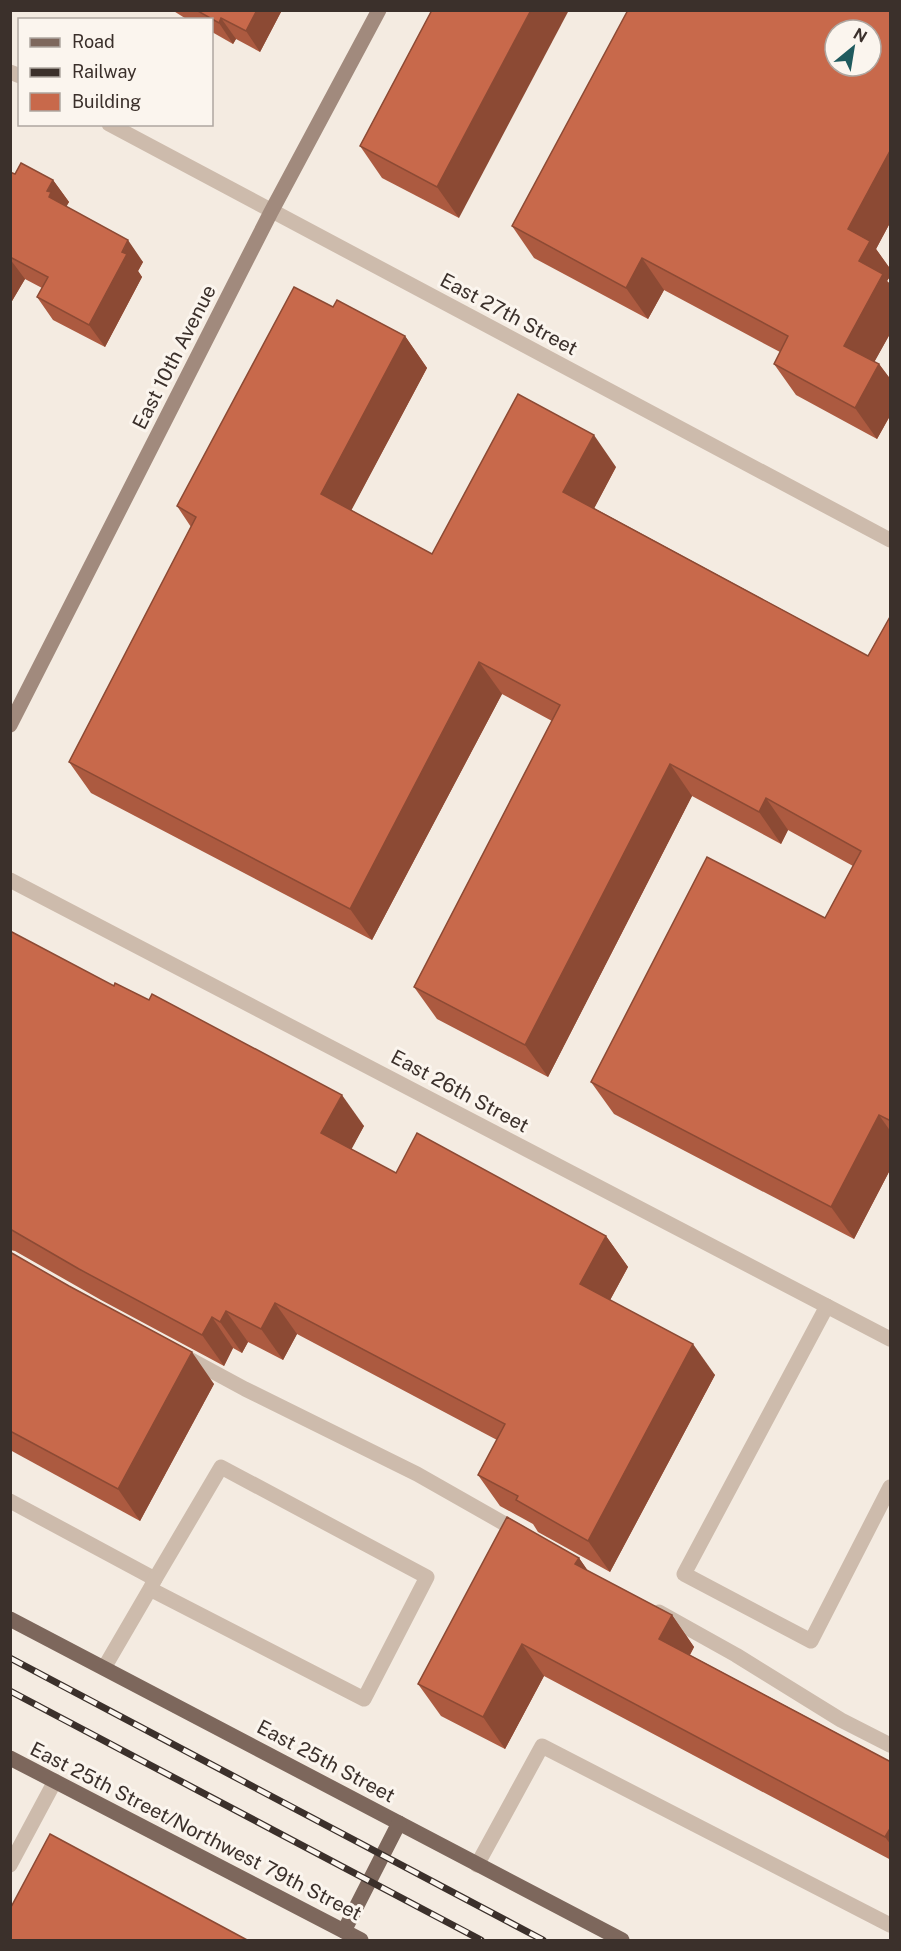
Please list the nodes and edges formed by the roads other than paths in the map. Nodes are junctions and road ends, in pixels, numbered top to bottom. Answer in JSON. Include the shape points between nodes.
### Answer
{"nodes":[{"id":1,"x":379,"y":10,"type":"edge"},
{"id":2,"x":113,"y":126,"type":"edge"},
{"id":3,"x":271,"y":212,"type":"junction"},
{"id":4,"x":891,"y":540,"type":"edge"},
{"id":5,"x":10,"y":725,"type":"edge"},
{"id":6,"x":10,"y":880,"type":"edge"},
{"id":7,"x":827,"y":1306,"type":"junction"},
{"id":8,"x":891,"y":1339,"type":"edge"},
{"id":9,"x":175,"y":1352,"type":"edge"},
{"id":10,"x":891,"y":1487,"type":"edge"},
{"id":11,"x":10,"y":1501,"type":"edge"},
{"id":12,"x":530,"y":1538,"type":"edge"},
{"id":13,"x":152,"y":1584,"type":"junction"},
{"id":14,"x":643,"y":1603,"type":"edge"},
{"id":15,"x":10,"y":1619,"type":"edge"},
{"id":16,"x":104,"y":1668,"type":"junction"},
{"id":17,"x":891,"y":1745,"type":"edge"},
{"id":18,"x":10,"y":1758,"type":"edge"},
{"id":19,"x":55,"y":1781,"type":"junction"},
{"id":20,"x":399,"y":1823,"type":"junction"},
{"id":21,"x":477,"y":1864,"type":"junction"},
{"id":22,"x":10,"y":1865,"type":"edge"},
{"id":23,"x":891,"y":1924,"type":"edge"},
{"id":24,"x":344,"y":1931,"type":"junction"},
{"id":25,"x":361,"y":1941,"type":"edge"},
{"id":26,"x":622,"y":1941,"type":"edge"}],
"edges":[{"from":1,"to":3,"type":"street","name":"East 10th Avenue"},
{"from":2,"to":3,"type":"street","name":"East 27th Street"},
{"from":3,"to":4,"type":"street","name":"East 27th Street"},
{"from":3,"to":5,"type":"street","name":"East 10th Avenue"},
{"from":6,"to":7,"type":"street","name":"East 26th Street"},
{"from":7,"to":8,"type":"street","name":"East 26th Street"},
{"from":7,"to":10,"type":"street","via":[[684,1574],[811,1641]]},
{"from":9,"to":12,"type":"street","via":[[417,1474]]},
{"from":11,"to":13,"type":"street"},
{"from":13,"to":13,"type":"street","via":[[221,1467],[427,1577],[364,1699]]},
{"from":13,"to":16,"type":"street"},
{"from":14,"to":17,"type":"street","via":[[841,1720]]},
{"from":15,"to":16,"type":"main road","name":"East 25th Street"},
{"from":16,"to":20,"type":"main road","name":"East 25th Street"},
{"from":18,"to":19,"type":"main road","name":"East 25th Street/Northwest 79th Street"},
{"from":19,"to":22,"type":"street"},
{"from":19,"to":24,"type":"main road","name":"East 25th Street/Northwest 79th Street"},
{"from":20,"to":21,"type":"main road","name":"East 25th Street"},
{"from":20,"to":24,"type":"main road"},
{"from":21,"to":23,"type":"street","via":[[542,1746]]},
{"from":21,"to":26,"type":"main road","name":"East 25th Street"},
{"from":24,"to":25,"type":"main road","name":"East 25th Street/Northwest 79th Street"}]}
